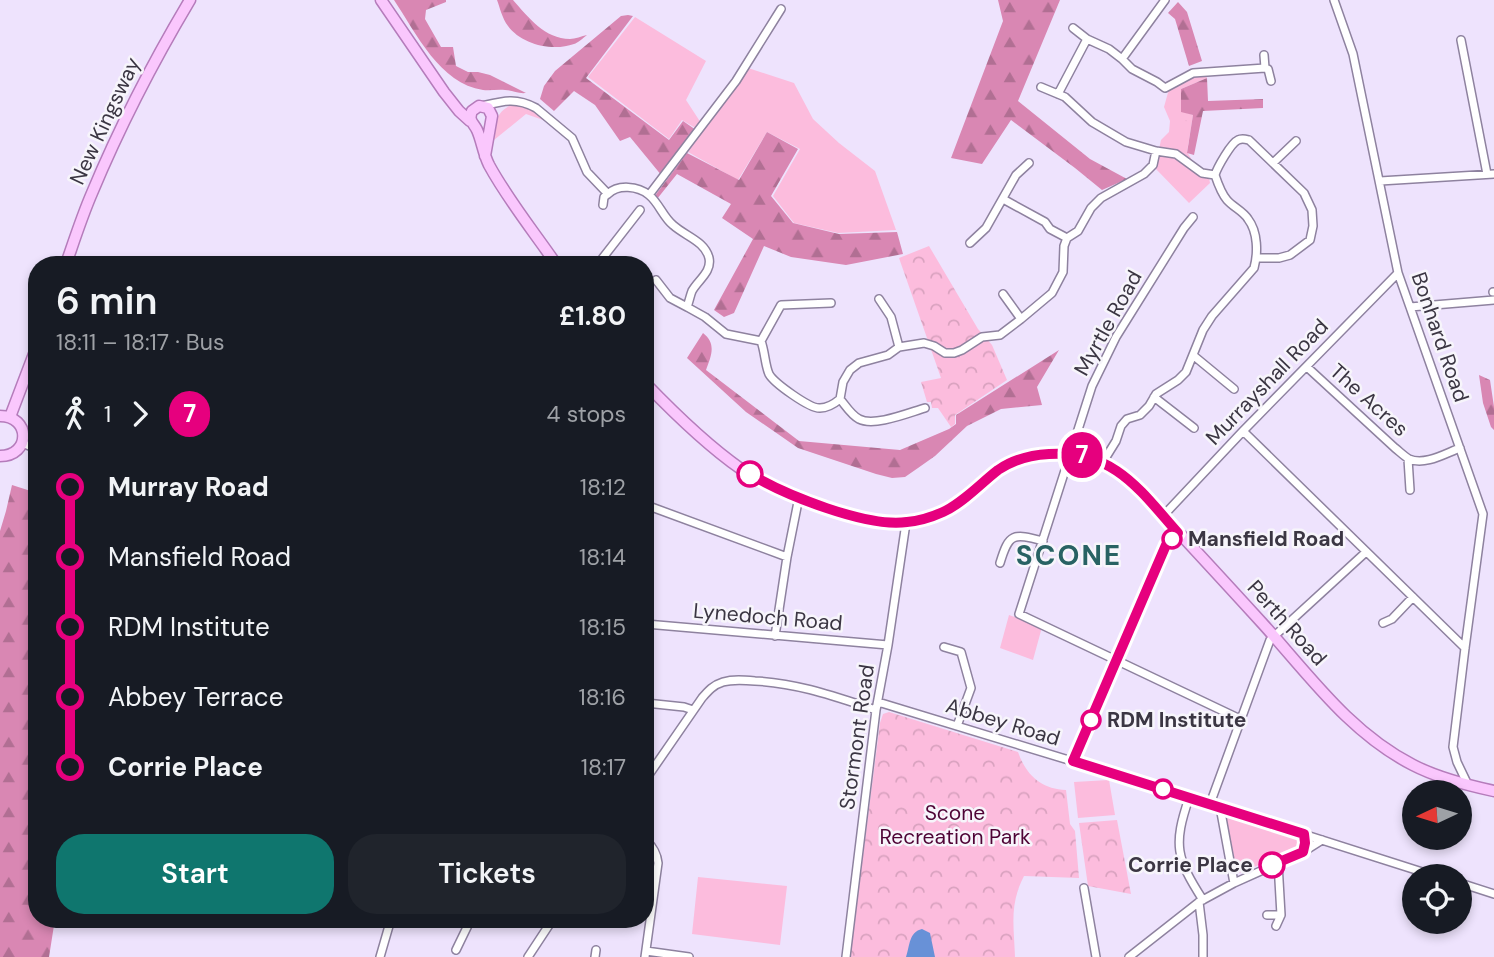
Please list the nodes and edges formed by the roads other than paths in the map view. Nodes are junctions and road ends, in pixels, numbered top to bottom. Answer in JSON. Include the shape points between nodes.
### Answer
{"nodes":[{"id":1,"x":190,"y":0,"type":"edge"},
{"id":2,"x":381,"y":0,"type":"edge"},
{"id":3,"x":1165,"y":0,"type":"edge"},
{"id":4,"x":1334,"y":0,"type":"edge"},
{"id":5,"x":781,"y":9,"type":"dead end"},
{"id":6,"x":1073,"y":28,"type":"dead end"},
{"id":7,"x":1087,"y":39,"type":"junction"},
{"id":8,"x":1461,"y":40,"type":"dead end"},
{"id":9,"x":1264,"y":55,"type":"dead end"},
{"id":10,"x":1122,"y":59,"type":"junction"},
{"id":11,"x":1265,"y":68,"type":"junction"},
{"id":12,"x":1271,"y":81,"type":"dead end"},
{"id":13,"x":1041,"y":87,"type":"dead end"},
{"id":14,"x":444,"y":92,"type":"junction"},
{"id":15,"x":1058,"y":94,"type":"junction"},
{"id":16,"x":506,"y":101,"type":"junction"},
{"id":17,"x":479,"y":106,"type":"junction"},
{"id":18,"x":491,"y":120,"type":"junction"},
{"id":19,"x":473,"y":124,"type":"junction"},
{"id":20,"x":1296,"y":141,"type":"dead end"},
{"id":21,"x":1156,"y":151,"type":"junction"},
{"id":22,"x":485,"y":156,"type":"junction"},
{"id":23,"x":1029,"y":163,"type":"dead end"},
{"id":24,"x":1273,"y":163,"type":"junction"},
{"id":25,"x":1491,"y":174,"type":"edge"},
{"id":26,"x":1215,"y":175,"type":"junction"},
{"id":27,"x":1380,"y":181,"type":"junction"},
{"id":28,"x":608,"y":194,"type":"junction"},
{"id":29,"x":649,"y":195,"type":"junction"},
{"id":30,"x":1003,"y":199,"type":"junction"},
{"id":31,"x":603,"y":205,"type":"dead end"},
{"id":32,"x":640,"y":210,"type":"dead end"},
{"id":33,"x":1193,"y":217,"type":"dead end"},
{"id":34,"x":1067,"y":238,"type":"junction"},
{"id":35,"x":970,"y":243,"type":"dead end"},
{"id":36,"x":69,"y":256,"type":"edge"},
{"id":37,"x":551,"y":256,"type":"edge"},
{"id":38,"x":604,"y":256,"type":"edge"},
{"id":39,"x":1257,"y":258,"type":"junction"},
{"id":40,"x":1398,"y":273,"type":"junction"},
{"id":41,"x":656,"y":280,"type":"dead end"},
{"id":42,"x":782,"y":293,"type":"dead end"},
{"id":43,"x":1003,"y":294,"type":"dead end"},
{"id":44,"x":879,"y":299,"type":"dead end"},
{"id":45,"x":1494,"y":300,"type":"edge"},
{"id":46,"x":831,"y":303,"type":"dead end"},
{"id":47,"x":781,"y":305,"type":"junction"},
{"id":48,"x":687,"y":307,"type":"junction"},
{"id":49,"x":1410,"y":307,"type":"junction"},
{"id":50,"x":1021,"y":320,"type":"junction"},
{"id":51,"x":761,"y":341,"type":"junction"},
{"id":52,"x":899,"y":347,"type":"junction"},
{"id":53,"x":1194,"y":356,"type":"junction"},
{"id":54,"x":28,"y":366,"type":"edge"},
{"id":55,"x":1307,"y":367,"type":"junction"},
{"id":56,"x":1234,"y":389,"type":"dead end"},
{"id":57,"x":654,"y":392,"type":"edge"},
{"id":58,"x":1154,"y":397,"type":"junction"},
{"id":59,"x":840,"y":399,"type":"junction"},
{"id":60,"x":925,"y":408,"type":"dead end"},
{"id":61,"x":914,"y":411,"type":"junction"},
{"id":62,"x":5,"y":417,"type":"edge"},
{"id":63,"x":917,"y":421,"type":"dead end"},
{"id":64,"x":1194,"y":428,"type":"dead end"},
{"id":65,"x":1242,"y":431,"type":"junction"},
{"id":66,"x":22,"y":443,"type":"junction"},
{"id":67,"x":28,"y":445,"type":"edge"},
{"id":68,"x":1460,"y":448,"type":"junction"},
{"id":69,"x":1070,"y":454,"type":"junction"},
{"id":70,"x":0,"y":456,"type":"edge"},
{"id":71,"x":1408,"y":458,"type":"junction"},
{"id":72,"x":1103,"y":462,"type":"junction"},
{"id":73,"x":1410,"y":490,"type":"dead end"},
{"id":74,"x":799,"y":497,"type":"junction"},
{"id":75,"x":654,"y":508,"type":"edge"},
{"id":76,"x":1163,"y":516,"type":"junction"},
{"id":77,"x":906,"y":523,"type":"junction"},
{"id":78,"x":1178,"y":533,"type":"junction"},
{"id":79,"x":1043,"y":541,"type":"junction"},
{"id":80,"x":1366,"y":552,"type":"junction"},
{"id":81,"x":787,"y":556,"type":"junction"},
{"id":82,"x":1000,"y":564,"type":"dead end"},
{"id":83,"x":1413,"y":597,"type":"junction"},
{"id":84,"x":1383,"y":624,"type":"dead end"},
{"id":85,"x":654,"y":625,"type":"edge"},
{"id":86,"x":775,"y":636,"type":"junction"},
{"id":87,"x":1274,"y":636,"type":"junction"},
{"id":88,"x":888,"y":645,"type":"junction"},
{"id":89,"x":944,"y":647,"type":"dead end"},
{"id":90,"x":1465,"y":648,"type":"junction"},
{"id":91,"x":1117,"y":661,"type":"junction"},
{"id":92,"x":654,"y":704,"type":"edge"},
{"id":93,"x":877,"y":706,"type":"junction"},
{"id":94,"x":693,"y":710,"type":"junction"},
{"id":95,"x":1240,"y":719,"type":"junction"},
{"id":96,"x":957,"y":726,"type":"junction"},
{"id":97,"x":1073,"y":761,"type":"junction"},
{"id":98,"x":654,"y":767,"type":"edge"},
{"id":99,"x":1449,"y":780,"type":"edge"},
{"id":100,"x":1466,"y":780,"type":"edge"},
{"id":101,"x":1472,"y":786,"type":"edge"},
{"id":102,"x":1494,"y":791,"type":"edge"},
{"id":103,"x":1189,"y":797,"type":"junction"},
{"id":104,"x":1210,"y":804,"type":"junction"},
{"id":105,"x":1220,"y":807,"type":"junction"},
{"id":106,"x":1304,"y":834,"type":"junction"},
{"id":107,"x":1322,"y":840,"type":"junction"},
{"id":108,"x":654,"y":849,"type":"edge"},
{"id":109,"x":1303,"y":852,"type":"junction"},
{"id":110,"x":1278,"y":863,"type":"junction"},
{"id":111,"x":1402,"y":866,"type":"edge"},
{"id":112,"x":1234,"y":883,"type":"junction"},
{"id":113,"x":654,"y":888,"type":"edge"},
{"id":114,"x":1084,"y":888,"type":"dead end"},
{"id":115,"x":1472,"y":888,"type":"edge"},
{"id":116,"x":1494,"y":894,"type":"edge"},
{"id":117,"x":1201,"y":901,"type":"junction"},
{"id":118,"x":1267,"y":915,"type":"dead end"},
{"id":119,"x":1281,"y":915,"type":"junction"},
{"id":120,"x":1276,"y":926,"type":"dead end"},
{"id":121,"x":388,"y":928,"type":"edge"},
{"id":122,"x":467,"y":928,"type":"edge"},
{"id":123,"x":547,"y":928,"type":"edge"},
{"id":124,"x":649,"y":928,"type":"edge"},
{"id":125,"x":456,"y":950,"type":"dead end"},
{"id":126,"x":646,"y":954,"type":"edge"},
{"id":127,"x":380,"y":957,"type":"edge"},
{"id":128,"x":528,"y":957,"type":"edge"},
{"id":129,"x":689,"y":957,"type":"edge"},
{"id":130,"x":846,"y":957,"type":"edge"},
{"id":131,"x":1096,"y":957,"type":"edge"},
{"id":132,"x":1129,"y":957,"type":"edge"},
{"id":133,"x":1203,"y":957,"type":"edge"}],
"edges":[{"from":1,"to":36,"type":"main road","name":"New Kingsway","via":[[137,94],[90,196]]},
{"from":2,"to":14,"type":"main road"},
{"from":3,"to":10,"type":"street"},
{"from":4,"to":27,"type":"street","name":"Bonhard Road","via":[[1353,54]]},
{"from":5,"to":29,"type":"street","via":[[736,81]]},
{"from":6,"to":7,"type":"street"},
{"from":7,"to":10,"type":"street"},
{"from":7,"to":15,"type":"street"},
{"from":8,"to":25,"type":"street"},
{"from":9,"to":11,"type":"street"},
{"from":10,"to":11,"type":"street","via":[[1165,88],[1193,73]]},
{"from":11,"to":12,"type":"street"},
{"from":13,"to":15,"type":"street"},
{"from":14,"to":17,"type":"main road"},
{"from":14,"to":19,"type":"main road"},
{"from":15,"to":21,"type":"street","via":[[1126,142]]},
{"from":16,"to":17,"type":"street"},
{"from":16,"to":18,"type":"street"},
{"from":16,"to":28,"type":"street","via":[[529,104],[568,134],[587,172]]},
{"from":17,"to":18,"type":"main road","via":[[488,108]]},
{"from":17,"to":19,"type":"main road","via":[[470,114]]},
{"from":18,"to":19,"type":"main road","via":[[483,128]]},
{"from":18,"to":22,"type":"main road"},
{"from":19,"to":22,"type":"main road"},
{"from":20,"to":24,"type":"street"},
{"from":21,"to":26,"type":"street","via":[[1176,154],[1202,173]]},
{"from":21,"to":34,"type":"street","via":[[1153,165],[1144,174],[1101,198],[1078,231]]},
{"from":22,"to":37,"type":"main road"},
{"from":23,"to":30,"type":"street","via":[[1016,175]]},
{"from":24,"to":26,"type":"street","via":[[1249,140],[1238,140]]},
{"from":24,"to":39,"type":"street","via":[[1304,193],[1313,226],[1310,240],[1290,255]]},
{"from":25,"to":27,"type":"street"},
{"from":26,"to":39,"type":"street","via":[[1227,200],[1248,219]]},
{"from":27,"to":40,"type":"street","name":"Bonhard Road"},
{"from":28,"to":29,"type":"street","via":[[623,187]]},
{"from":28,"to":31,"type":"street"},
{"from":29,"to":48,"type":"street","via":[[675,227],[706,250],[708,268]]},
{"from":30,"to":34,"type":"street"},
{"from":30,"to":35,"type":"street","via":[[986,228]]},
{"from":32,"to":38,"type":"street"},
{"from":33,"to":69,"type":"street","name":"Myrtle Road","via":[[1116,337],[1092,386]]},
{"from":34,"to":50,"type":"street","via":[[1063,272],[1052,293]]},
{"from":39,"to":53,"type":"street","via":[[1254,268],[1212,316]]},
{"from":40,"to":49,"type":"street","name":"Bonhard Road"},
{"from":40,"to":55,"type":"street","name":"Murrayshall Road"},
{"from":41,"to":48,"type":"street","via":[[670,298]]},
{"from":42,"to":47,"type":"street"},
{"from":43,"to":50,"type":"street"},
{"from":44,"to":52,"type":"street","via":[[891,317]]},
{"from":45,"to":49,"type":"street"},
{"from":46,"to":47,"type":"street"},
{"from":47,"to":51,"type":"street"},
{"from":48,"to":51,"type":"street","via":[[726,334]]},
{"from":49,"to":68,"type":"street","name":"Bonhard Road"},
{"from":50,"to":52,"type":"street","via":[[1000,335],[982,337],[954,353],[924,343]]},
{"from":51,"to":59,"type":"street","via":[[769,374],[776,382],[817,409]]},
{"from":52,"to":59,"type":"street","via":[[850,370]]},
{"from":53,"to":56,"type":"street"},
{"from":53,"to":58,"type":"street","via":[[1186,372]]},
{"from":54,"to":62,"type":"main road"},
{"from":55,"to":65,"type":"street","name":"Murrayshall Road"},
{"from":55,"to":71,"type":"street","name":"The Acres"},
{"from":57,"to":74,"type":"main road","via":[[740,468]]},
{"from":58,"to":64,"type":"street"},
{"from":58,"to":72,"type":"street","via":[[1140,415],[1121,426]]},
{"from":59,"to":61,"type":"street","via":[[853,415],[872,423]]},
{"from":60,"to":61,"type":"street"},
{"from":61,"to":63,"type":"street"},
{"from":62,"to":66,"type":"main road","via":[[20,425]]},
{"from":65,"to":76,"type":"street","name":"Murrayshall Road"},
{"from":65,"to":80,"type":"street"},
{"from":66,"to":67,"type":"street"},
{"from":66,"to":70,"type":"main road","via":[[10,455]]},
{"from":68,"to":71,"type":"street","name":"The Acres","via":[[1424,461]]},
{"from":68,"to":90,"type":"street","name":"Bonhard Road","via":[[1483,514]]},
{"from":69,"to":72,"type":"main road","name":"Perth Road"},
{"from":69,"to":77,"type":"main road","name":"Perth Road","via":[[1038,454],[1016,460],[952,507]]},
{"from":69,"to":79,"type":"street","name":"Myrtle Road"},
{"from":71,"to":73,"type":"street","name":"The Acres"},
{"from":72,"to":76,"type":"main road","name":"Perth Road","via":[[1123,475]]},
{"from":74,"to":77,"type":"main road","via":[[855,517]]},
{"from":74,"to":81,"type":"street"},
{"from":75,"to":81,"type":"street"},
{"from":76,"to":78,"type":"main road","name":"Perth Road"},
{"from":77,"to":88,"type":"street","name":"Stormont Road"},
{"from":78,"to":87,"type":"main road","name":"Perth Road"},
{"from":78,"to":91,"type":"street","via":[[1166,545]]},
{"from":79,"to":82,"type":"street","via":[[1014,538],[1006,543]]},
{"from":79,"to":91,"type":"street","name":"Myrtle Road","via":[[1019,614]]},
{"from":80,"to":83,"type":"street"},
{"from":80,"to":87,"type":"street"},
{"from":81,"to":86,"type":"street"},
{"from":83,"to":84,"type":"street"},
{"from":83,"to":90,"type":"street"},
{"from":85,"to":86,"type":"street","name":"Lynedoch Road"},
{"from":86,"to":88,"type":"street","name":"Lynedoch Road"},
{"from":87,"to":95,"type":"street"},
{"from":87,"to":99,"type":"main road","name":"Perth Road","via":[[1368,736],[1413,765]]},
{"from":88,"to":93,"type":"street","name":"Stormont Road"},
{"from":89,"to":96,"type":"street","via":[[961,652],[971,688]]},
{"from":90,"to":100,"type":"street","name":"Bonhard Road","via":[[1453,747]]},
{"from":91,"to":95,"type":"street"},
{"from":91,"to":97,"type":"street"},
{"from":92,"to":94,"type":"street"},
{"from":93,"to":94,"type":"street","name":"Abbey Road","via":[[812,689],[738,680],[710,688]]},
{"from":93,"to":96,"type":"street","name":"Abbey Road"},
{"from":93,"to":130,"type":"street","name":"Stormont Road"},
{"from":94,"to":98,"type":"street","name":"Abbey Road"},
{"from":95,"to":104,"type":"street"},
{"from":96,"to":97,"type":"street","name":"Abbey Road"},
{"from":97,"to":103,"type":"street","name":"Abbey Road"},
{"from":101,"to":102,"type":"main road","name":"Perth Road"},
{"from":103,"to":104,"type":"street","name":"Abbey Road"},
{"from":103,"to":117,"type":"street","via":[[1180,827],[1180,852]]},
{"from":104,"to":105,"type":"street","name":"Abbey Road"},
{"from":105,"to":106,"type":"street","name":"Abbey Road"},
{"from":105,"to":112,"type":"street"},
{"from":106,"to":107,"type":"street","name":"Abbey Road"},
{"from":106,"to":109,"type":"street"},
{"from":107,"to":109,"type":"street"},
{"from":107,"to":111,"type":"street","name":"Abbey Road"},
{"from":108,"to":113,"type":"street"},
{"from":109,"to":110,"type":"street"},
{"from":110,"to":112,"type":"street"},
{"from":110,"to":119,"type":"street"},
{"from":112,"to":117,"type":"street"},
{"from":114,"to":131,"type":"street"},
{"from":115,"to":116,"type":"street"},
{"from":117,"to":132,"type":"street"},
{"from":117,"to":133,"type":"street"},
{"from":118,"to":119,"type":"street"},
{"from":119,"to":120,"type":"street"},
{"from":121,"to":127,"type":"street"},
{"from":122,"to":125,"type":"street"},
{"from":123,"to":128,"type":"street"},
{"from":124,"to":126,"type":"street"},
{"from":126,"to":129,"type":"street"}]}
